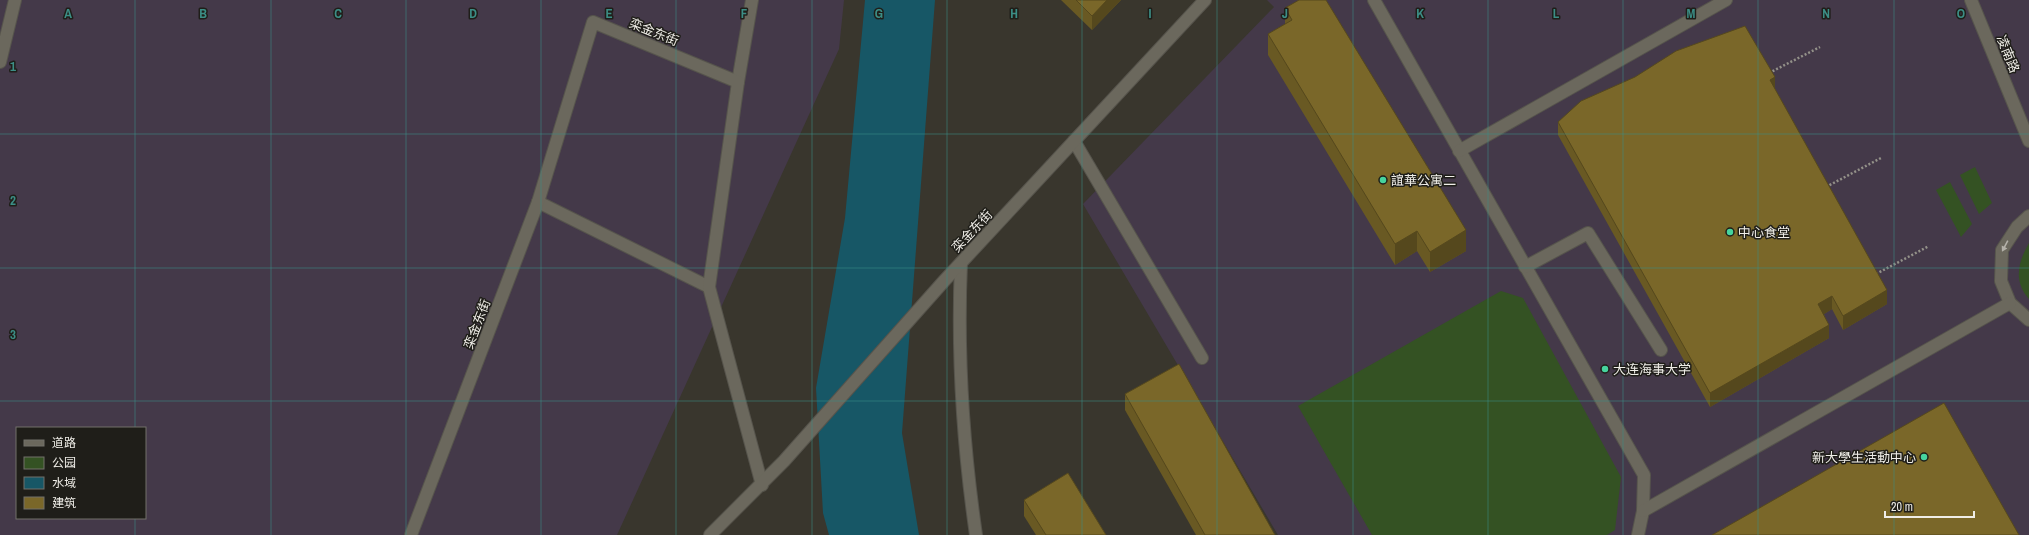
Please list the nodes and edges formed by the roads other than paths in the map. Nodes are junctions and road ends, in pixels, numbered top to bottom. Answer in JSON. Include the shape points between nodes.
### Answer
{"nodes":[{"id":1,"x":15,"y":0,"type":"edge"},
{"id":2,"x":752,"y":0,"type":"edge"},
{"id":3,"x":1205,"y":0,"type":"edge"},
{"id":4,"x":1374,"y":0,"type":"edge"},
{"id":5,"x":1726,"y":0,"type":"edge"},
{"id":6,"x":1971,"y":0,"type":"edge"},
{"id":7,"x":0,"y":62,"type":"edge"},
{"id":8,"x":738,"y":82,"type":"junction"},
{"id":9,"x":1074,"y":141,"type":"junction"},
{"id":10,"x":2029,"y":141,"type":"edge"},
{"id":11,"x":1459,"y":151,"type":"junction"},
{"id":12,"x":538,"y":202,"type":"junction"},
{"id":13,"x":2029,"y":216,"type":"edge"},
{"id":14,"x":961,"y":263,"type":"junction"},
{"id":15,"x":1525,"y":267,"type":"junction"},
{"id":16,"x":710,"y":287,"type":"junction"},
{"id":17,"x":2010,"y":303,"type":"junction"},
{"id":18,"x":2029,"y":320,"type":"edge"},
{"id":19,"x":1661,"y":350,"type":"dead end"},
{"id":20,"x":1202,"y":358,"type":"dead end"},
{"id":21,"x":762,"y":485,"type":"junction"},
{"id":22,"x":1643,"y":511,"type":"junction"},
{"id":23,"x":411,"y":535,"type":"edge"},
{"id":24,"x":710,"y":535,"type":"edge"},
{"id":25,"x":976,"y":535,"type":"edge"},
{"id":26,"x":1638,"y":535,"type":"edge"}],
"edges":[{"from":1,"to":7,"type":"street"},
{"from":2,"to":8,"type":"street"},
{"from":3,"to":9,"type":"street","name":"栾金东街"},
{"from":4,"to":11,"type":"street"},
{"from":5,"to":11,"type":"street"},
{"from":6,"to":10,"type":"street","name":"凌南路"},
{"from":8,"to":12,"type":"street","name":"栾金东街","via":[[593,22]]},
{"from":8,"to":16,"type":"street"},
{"from":9,"to":14,"type":"street","name":"栾金东街"},
{"from":9,"to":20,"type":"street"},
{"from":11,"to":15,"type":"street"},
{"from":12,"to":16,"type":"street"},
{"from":12,"to":23,"type":"street","name":"栾金东街"},
{"from":13,"to":17,"type":"street","one_way":true,"via":[[2016,227],[2002,250],[2000,281]]},
{"from":14,"to":21,"type":"street","name":"栾金东街"},
{"from":14,"to":25,"type":"street","via":[[961,365],[966,464]]},
{"from":15,"to":19,"type":"street","via":[[1588,233]]},
{"from":15,"to":22,"type":"street","via":[[1644,475]]},
{"from":16,"to":21,"type":"street"},
{"from":17,"to":18,"type":"street"},
{"from":17,"to":22,"type":"street"},
{"from":21,"to":24,"type":"street","name":"栾金东街"},
{"from":22,"to":26,"type":"street"}]}
